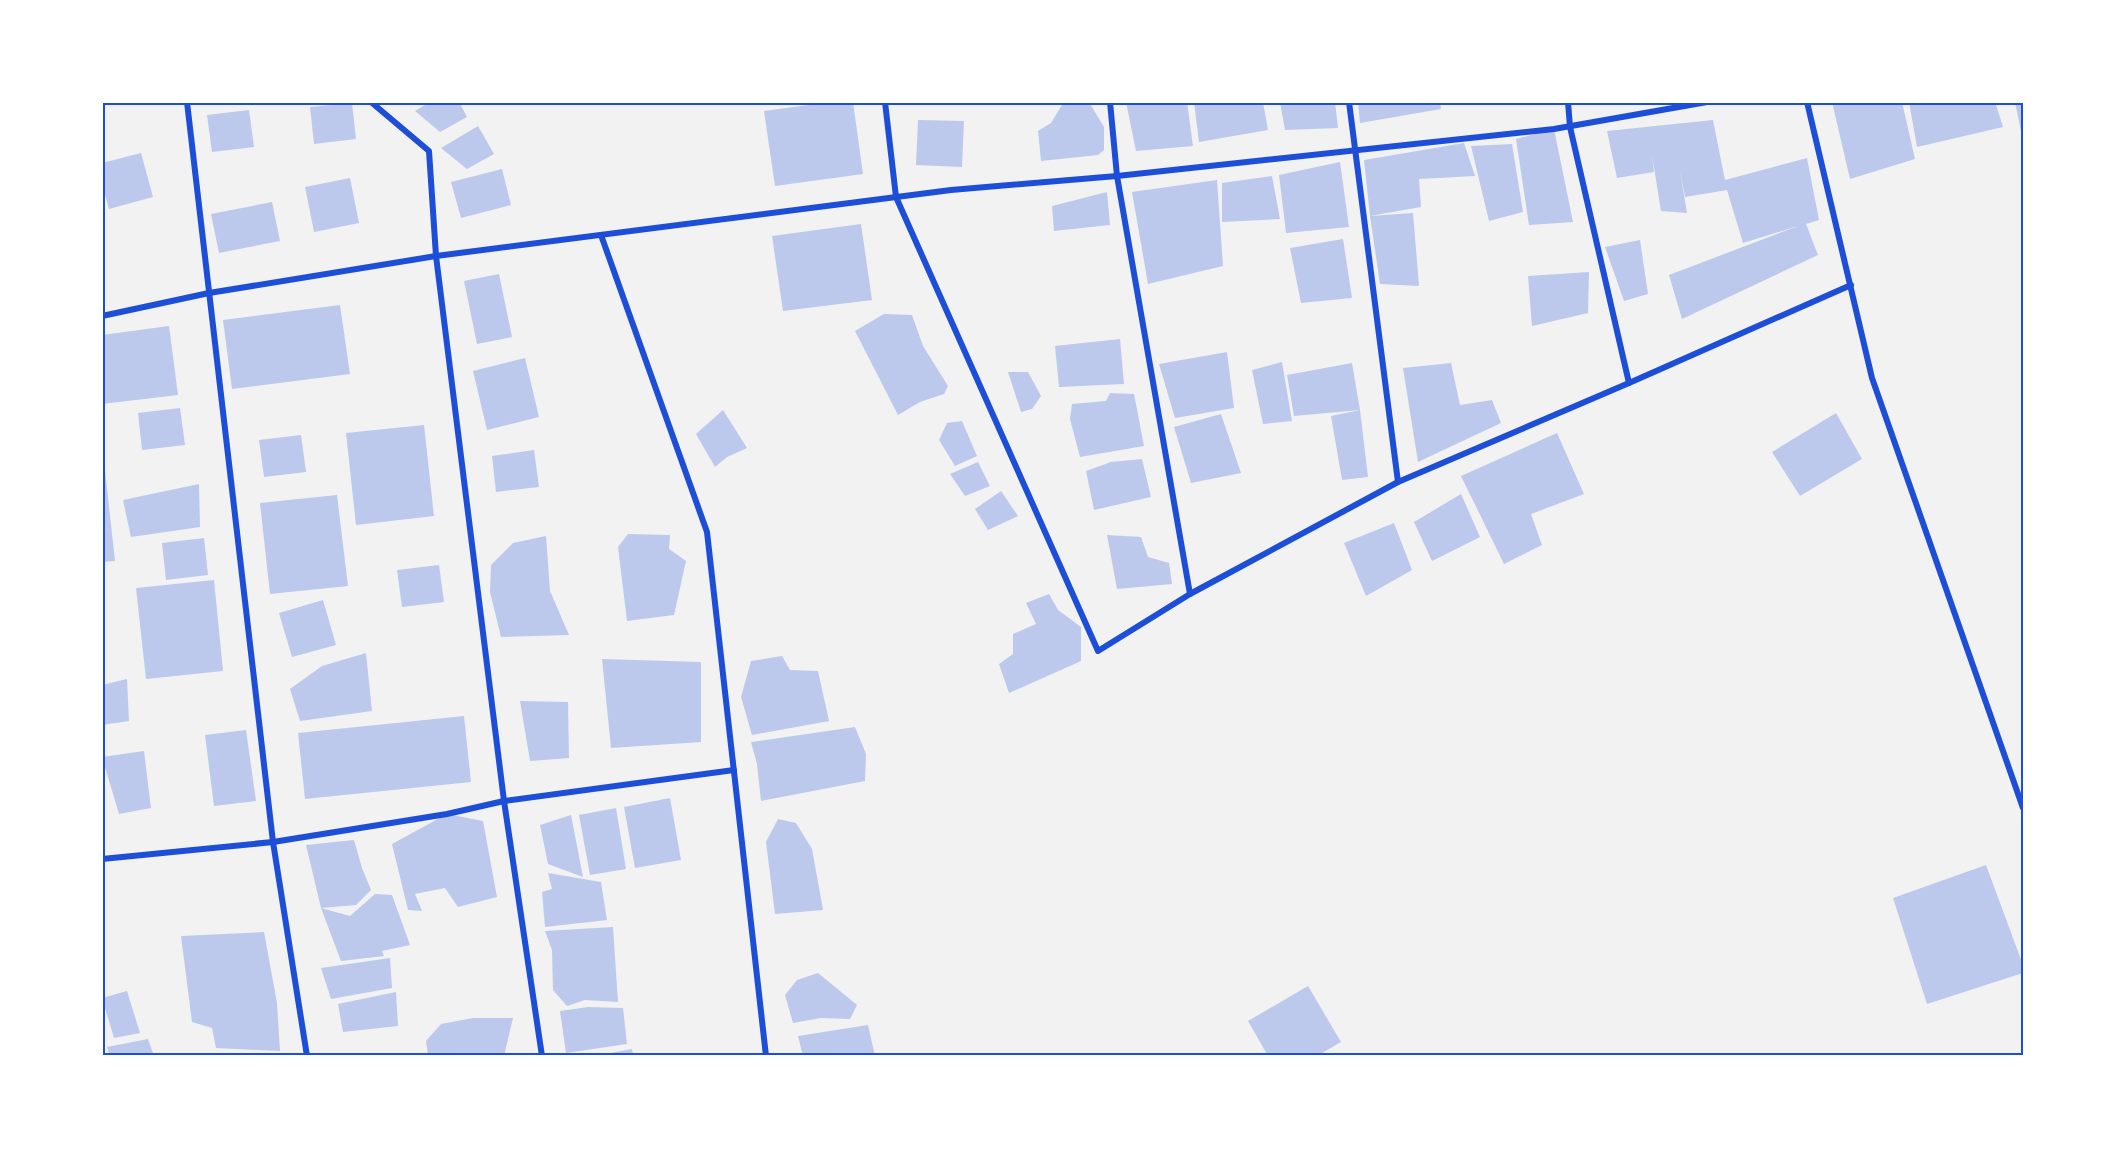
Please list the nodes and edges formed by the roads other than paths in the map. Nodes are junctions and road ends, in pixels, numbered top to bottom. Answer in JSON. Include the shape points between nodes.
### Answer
{"nodes":[{"id":1,"x":187,"y":102,"type":"edge"},
{"id":2,"x":371,"y":102,"type":"edge"},
{"id":3,"x":885,"y":102,"type":"edge"},
{"id":4,"x":1110,"y":102,"type":"edge"},
{"id":5,"x":1349,"y":102,"type":"edge"},
{"id":6,"x":1568,"y":102,"type":"edge"},
{"id":7,"x":1707,"y":102,"type":"edge"},
{"id":8,"x":1807,"y":102,"type":"edge"},
{"id":9,"x":1570,"y":127,"type":"junction"},
{"id":10,"x":1356,"y":149,"type":"junction"},
{"id":11,"x":1117,"y":176,"type":"junction"},
{"id":12,"x":897,"y":197,"type":"junction"},
{"id":13,"x":602,"y":235,"type":"junction"},
{"id":14,"x":436,"y":256,"type":"junction"},
{"id":15,"x":1851,"y":285,"type":"junction"},
{"id":16,"x":209,"y":293,"type":"junction"},
{"id":17,"x":102,"y":316,"type":"edge"},
{"id":18,"x":1629,"y":383,"type":"junction"},
{"id":19,"x":1398,"y":482,"type":"junction"},
{"id":20,"x":1190,"y":594,"type":"junction"},
{"id":21,"x":734,"y":770,"type":"junction"},
{"id":22,"x":504,"y":801,"type":"junction"},
{"id":23,"x":2023,"y":808,"type":"edge"},
{"id":24,"x":273,"y":842,"type":"junction"},
{"id":25,"x":102,"y":859,"type":"edge"},
{"id":26,"x":307,"y":1056,"type":"edge"},
{"id":27,"x":542,"y":1056,"type":"edge"},
{"id":28,"x":766,"y":1056,"type":"edge"}],
"edges":[{"from":1,"to":16,"type":"street"},
{"from":2,"to":14,"type":"street","via":[[429,151]]},
{"from":3,"to":12,"type":"street"},
{"from":4,"to":11,"type":"street"},
{"from":5,"to":10,"type":"street"},
{"from":6,"to":9,"type":"street"},
{"from":7,"to":9,"type":"street"},
{"from":8,"to":15,"type":"street"},
{"from":9,"to":10,"type":"street"},
{"from":9,"to":18,"type":"street"},
{"from":10,"to":11,"type":"street"},
{"from":10,"to":19,"type":"street"},
{"from":11,"to":12,"type":"street"},
{"from":11,"to":20,"type":"street"},
{"from":12,"to":13,"type":"street"},
{"from":12,"to":20,"type":"street","via":[[1098,651]]},
{"from":13,"to":14,"type":"street"},
{"from":13,"to":21,"type":"street","via":[[707,532]]},
{"from":14,"to":16,"type":"street"},
{"from":14,"to":22,"type":"street"},
{"from":15,"to":18,"type":"street"},
{"from":15,"to":23,"type":"street","via":[[1872,378]]},
{"from":16,"to":17,"type":"street"},
{"from":16,"to":24,"type":"street"},
{"from":18,"to":19,"type":"street"},
{"from":19,"to":20,"type":"street"},
{"from":21,"to":22,"type":"street"},
{"from":21,"to":28,"type":"street"},
{"from":22,"to":24,"type":"street"},
{"from":22,"to":27,"type":"street"},
{"from":24,"to":25,"type":"street"},
{"from":24,"to":26,"type":"street"}]}
